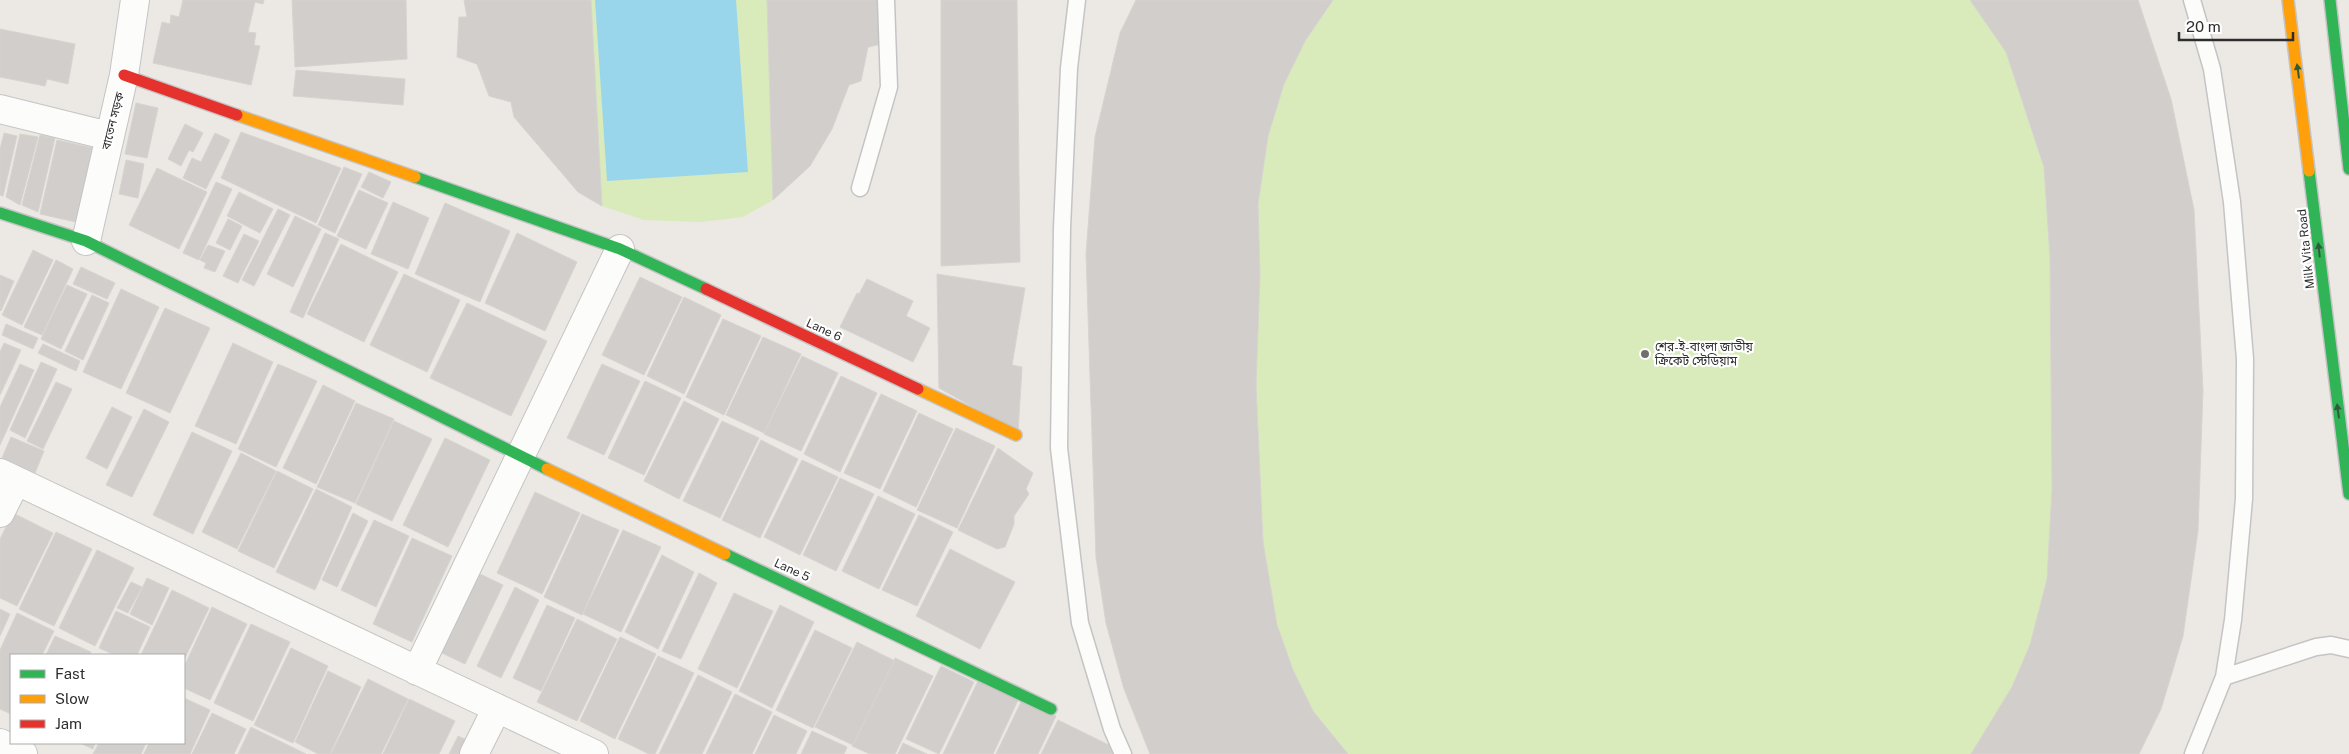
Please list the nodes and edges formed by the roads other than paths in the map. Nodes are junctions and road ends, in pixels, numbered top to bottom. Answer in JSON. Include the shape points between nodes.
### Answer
{"nodes":[{"id":1,"x":134,"y":0,"type":"edge"},
{"id":2,"x":886,"y":0,"type":"edge"},
{"id":3,"x":1077,"y":0,"type":"edge"},
{"id":4,"x":2192,"y":0,"type":"edge"},
{"id":5,"x":2288,"y":0,"type":"edge"},
{"id":6,"x":2330,"y":0,"type":"edge"},
{"id":7,"x":124,"y":75,"type":"junction"},
{"id":8,"x":2340,"y":87,"type":"edge"},
{"id":9,"x":0,"y":109,"type":"edge"},
{"id":10,"x":2343,"y":127,"type":"edge"},
{"id":11,"x":109,"y":136,"type":"junction"},
{"id":12,"x":2349,"y":169,"type":"edge"},
{"id":13,"x":860,"y":188,"type":"dead end"},
{"id":14,"x":0,"y":213,"type":"edge"},
{"id":15,"x":86,"y":241,"type":"junction"},
{"id":16,"x":620,"y":249,"type":"junction"},
{"id":17,"x":1016,"y":436,"type":"dead end"},
{"id":18,"x":520,"y":456,"type":"junction"},
{"id":19,"x":8,"y":477,"type":"edge"},
{"id":20,"x":2349,"y":494,"type":"edge"},
{"id":21,"x":0,"y":513,"type":"edge"},
{"id":22,"x":2349,"y":649,"type":"edge"},
{"id":23,"x":417,"y":671,"type":"junction"},
{"id":24,"x":2224,"y":677,"type":"junction"},
{"id":25,"x":497,"y":708,"type":"junction"},
{"id":26,"x":1052,"y":709,"type":"dead end"},
{"id":27,"x":0,"y":743,"type":"edge"},
{"id":28,"x":23,"y":754,"type":"edge"},
{"id":29,"x":474,"y":754,"type":"edge"},
{"id":30,"x":594,"y":754,"type":"edge"},
{"id":31,"x":1123,"y":754,"type":"edge"},
{"id":32,"x":2193,"y":754,"type":"edge"}],
"edges":[{"from":1,"to":7,"type":"street","name":"বাতেন সড়ক"},
{"from":2,"to":13,"type":"lane","via":[[889,87]]},
{"from":3,"to":31,"type":"lane","via":[[1069,68],[1063,219],[1060,448],[1080,623],[1112,729]]},
{"from":4,"to":24,"type":"lane","via":[[2212,69],[2231,192],[2245,359],[2244,499],[2233,620]]},
{"from":20,"to":5,"type":"street","name":"Milk Vita Road","one_way":true,"via":[[2311,132]]},
{"from":6,"to":8,"type":"street"},
{"from":7,"to":11,"type":"street","name":"বাতেন সড়ক"},
{"from":7,"to":16,"type":"street","name":"Lane 6"},
{"from":8,"to":10,"type":"street"},
{"from":9,"to":11,"type":"street"},
{"from":10,"to":12,"type":"street"},
{"from":11,"to":15,"type":"street","name":"বাতেন সড়ক"},
{"from":14,"to":15,"type":"street","name":"Lane 5"},
{"from":15,"to":18,"type":"street","name":"Lane 5"},
{"from":16,"to":17,"type":"street","name":"Lane 6"},
{"from":16,"to":18,"type":"street"},
{"from":18,"to":23,"type":"street"},
{"from":18,"to":26,"type":"street","name":"Lane 5"},
{"from":19,"to":21,"type":"street"},
{"from":19,"to":23,"type":"street"},
{"from":22,"to":24,"type":"lane","via":[[2331,645],[2316,647]]},
{"from":23,"to":25,"type":"street"},
{"from":24,"to":32,"type":"lane"},
{"from":25,"to":29,"type":"street"},
{"from":25,"to":30,"type":"street"},
{"from":27,"to":28,"type":"street"}]}
